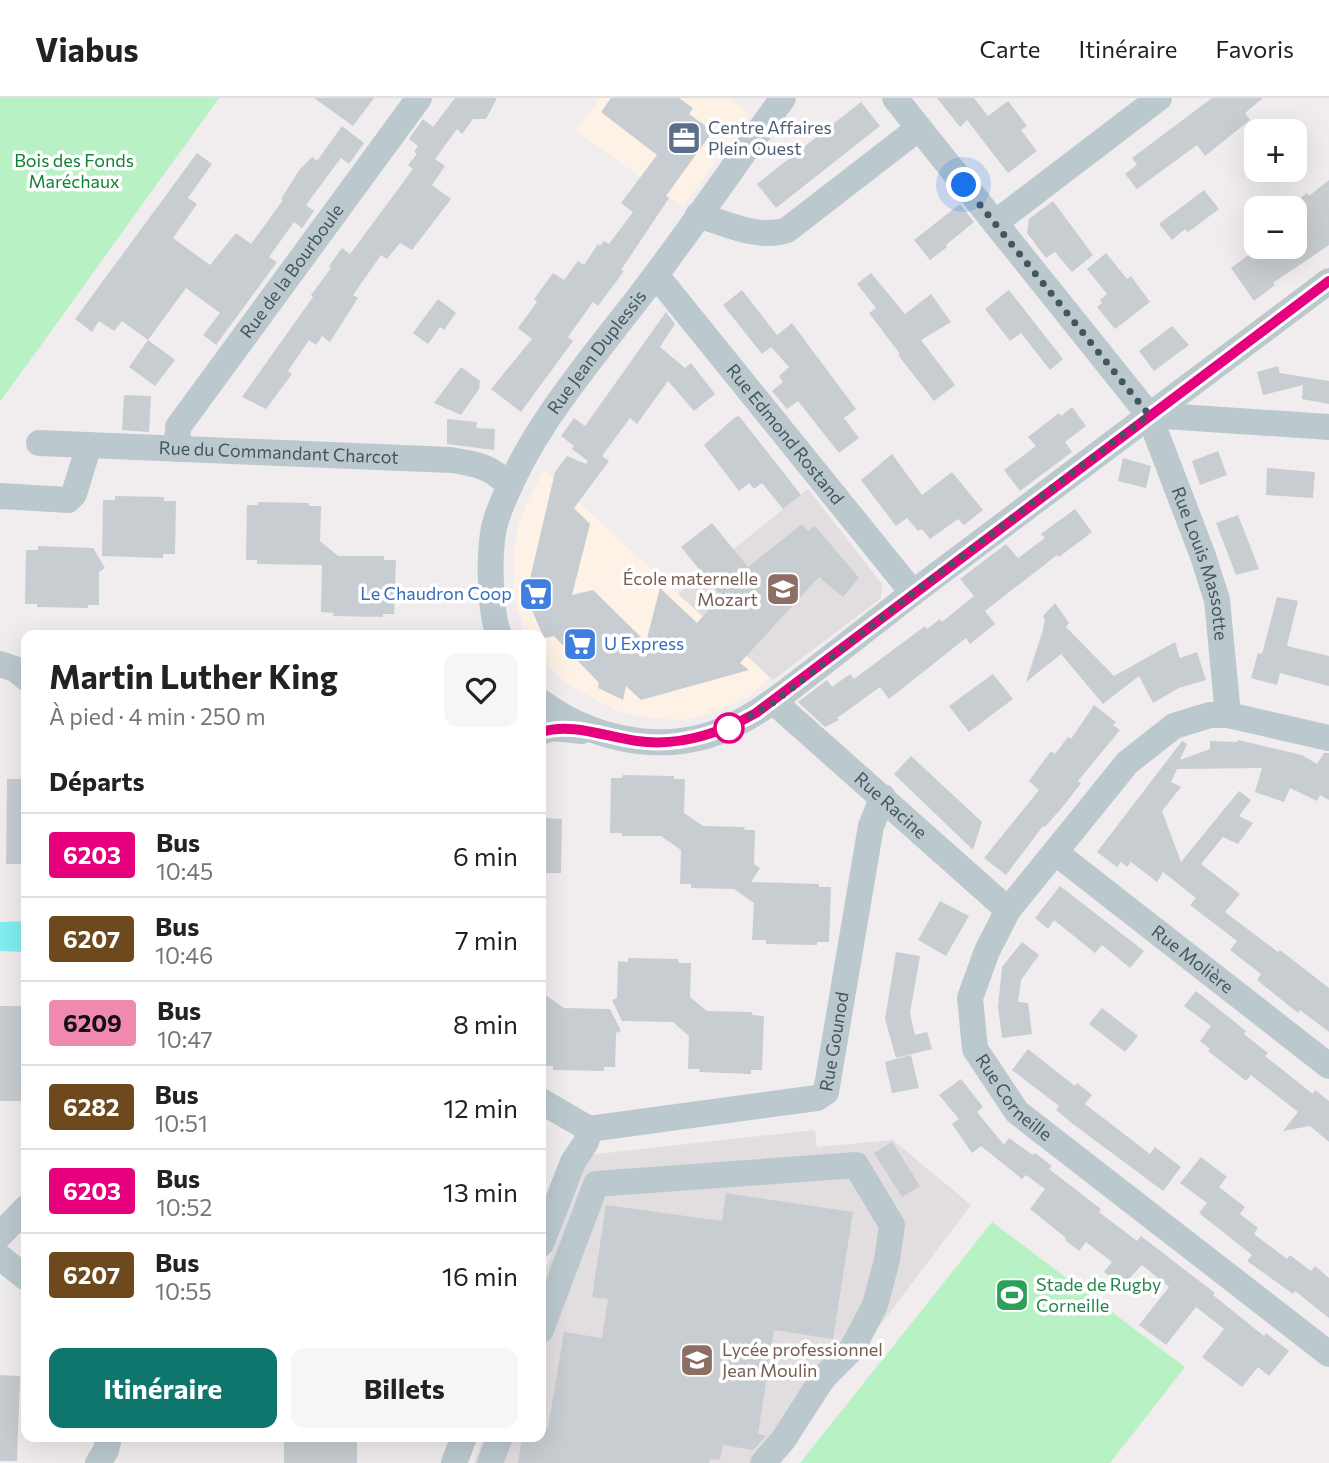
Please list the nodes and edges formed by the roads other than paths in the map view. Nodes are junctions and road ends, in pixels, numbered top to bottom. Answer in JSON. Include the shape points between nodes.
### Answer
{"nodes":[{"id":1,"x":419,"y":98,"type":"edge"},
{"id":2,"x":783,"y":98,"type":"edge"},
{"id":3,"x":895,"y":98,"type":"edge"},
{"id":4,"x":1159,"y":98,"type":"edge"},
{"id":5,"x":919,"y":128,"type":"junction"},
{"id":6,"x":698,"y":215,"type":"junction"},
{"id":7,"x":995,"y":223,"type":"junction"},
{"id":8,"x":656,"y":275,"type":"junction"},
{"id":9,"x":1329,"y":281,"type":"edge"},
{"id":10,"x":1149,"y":415,"type":"junction"},
{"id":11,"x":1329,"y":427,"type":"edge"},
{"id":12,"x":178,"y":438,"type":"junction"},
{"id":13,"x":39,"y":443,"type":"dead end"},
{"id":14,"x":89,"y":445,"type":"junction"},
{"id":15,"x":510,"y":486,"type":"junction"},
{"id":16,"x":0,"y":496,"type":"edge"},
{"id":17,"x":913,"y":593,"type":"junction"},
{"id":18,"x":498,"y":630,"type":"edge"},
{"id":19,"x":0,"y":664,"type":"edge"},
{"id":20,"x":21,"y":674,"type":"edge"},
{"id":21,"x":774,"y":702,"type":"junction"},
{"id":22,"x":546,"y":706,"type":"edge"},
{"id":23,"x":1228,"y":715,"type":"junction"},
{"id":24,"x":546,"y":731,"type":"edge"},
{"id":25,"x":598,"y":732,"type":"junction"},
{"id":26,"x":1329,"y":738,"type":"edge"},
{"id":27,"x":883,"y":797,"type":"junction"},
{"id":28,"x":1056,"y":853,"type":"junction"},
{"id":29,"x":1008,"y":910,"type":"junction"},
{"id":30,"x":1329,"y":1066,"type":"edge"},
{"id":31,"x":546,"y":1104,"type":"edge"},
{"id":32,"x":589,"y":1129,"type":"junction"},
{"id":33,"x":21,"y":1213,"type":"edge"},
{"id":34,"x":546,"y":1231,"type":"edge"},
{"id":35,"x":0,"y":1235,"type":"edge"},
{"id":36,"x":0,"y":1257,"type":"edge"},
{"id":37,"x":21,"y":1274,"type":"edge"},
{"id":38,"x":546,"y":1317,"type":"edge"},
{"id":39,"x":1329,"y":1354,"type":"edge"},
{"id":40,"x":108,"y":1442,"type":"edge"},
{"id":41,"x":462,"y":1442,"type":"edge"},
{"id":42,"x":498,"y":1442,"type":"edge"},
{"id":43,"x":98,"y":1463,"type":"edge"},
{"id":44,"x":454,"y":1463,"type":"edge"},
{"id":45,"x":490,"y":1463,"type":"edge"},
{"id":46,"x":763,"y":1463,"type":"edge"}],
"edges":[{"from":1,"to":12,"type":"street","name":"Rue de la Bourboule"},
{"from":2,"to":6,"type":"street","name":"Rue Jean Duplessis"},
{"from":3,"to":5,"type":"street","name":"Rue Louis Massotte"},
{"from":4,"to":7,"type":"street"},
{"from":5,"to":6,"type":"street","via":[[787,230],[774,234],[748,230]]},
{"from":5,"to":7,"type":"street","name":"Rue Louis Massotte"},
{"from":6,"to":8,"type":"street","name":"Rue Jean Duplessis"},
{"from":7,"to":10,"type":"street","name":"Rue Louis Massotte"},
{"from":8,"to":15,"type":"street","name":"Rue Jean Duplessis","via":[[556,408],[527,450]]},
{"from":8,"to":17,"type":"street","name":"Rue Edmond Rostand"},
{"from":9,"to":10,"type":"street"},
{"from":10,"to":11,"type":"street"},
{"from":10,"to":17,"type":"street"},
{"from":10,"to":23,"type":"street","name":"Rue Louis Massotte","via":[[1217,600]]},
{"from":12,"to":14,"type":"street","name":"Rue du Commandant Charcot"},
{"from":12,"to":15,"type":"street","name":"Rue du Commandant Charcot","via":[[480,464]]},
{"from":13,"to":14,"type":"street","name":"Rue du Commandant Charcot"},
{"from":14,"to":16,"type":"street","via":[[68,500]]},
{"from":15,"to":18,"type":"street","name":"Rue Jean Duplessis","via":[[495,523],[493,543],[491,604]]},
{"from":17,"to":21,"type":"street"},
{"from":19,"to":20,"type":"street"},
{"from":21,"to":25,"type":"street","via":[[731,727],[686,741],[635,741]]},
{"from":21,"to":27,"type":"street","name":"Rue Racine"},
{"from":22,"to":25,"type":"street"},
{"from":23,"to":26,"type":"street","name":"Rue Corneille"},
{"from":23,"to":28,"type":"street","name":"Rue Corneille","via":[[1210,715],[1174,726],[1127,764]]},
{"from":24,"to":25,"type":"street"},
{"from":27,"to":29,"type":"street","name":"Rue Racine"},
{"from":27,"to":32,"type":"street","name":"Rue Gounod","via":[[871,826],[826,1093],[817,1098]]},
{"from":28,"to":29,"type":"street","name":"Rue Corneille"},
{"from":28,"to":30,"type":"street","name":"Rue Molière"},
{"from":29,"to":39,"type":"street","name":"Rue Corneille","via":[[970,998],[975,1049],[1017,1112]]},
{"from":31,"to":32,"type":"street"},
{"from":32,"to":34,"type":"street"},
{"from":33,"to":35,"type":"street"},
{"from":36,"to":37,"type":"street"},
{"from":38,"to":46,"type":"street","via":[[596,1184],[856,1165],[892,1226],[875,1305],[852,1349],[823,1378]]},
{"from":40,"to":43,"type":"street"},
{"from":41,"to":44,"type":"street"},
{"from":42,"to":45,"type":"street"}]}
